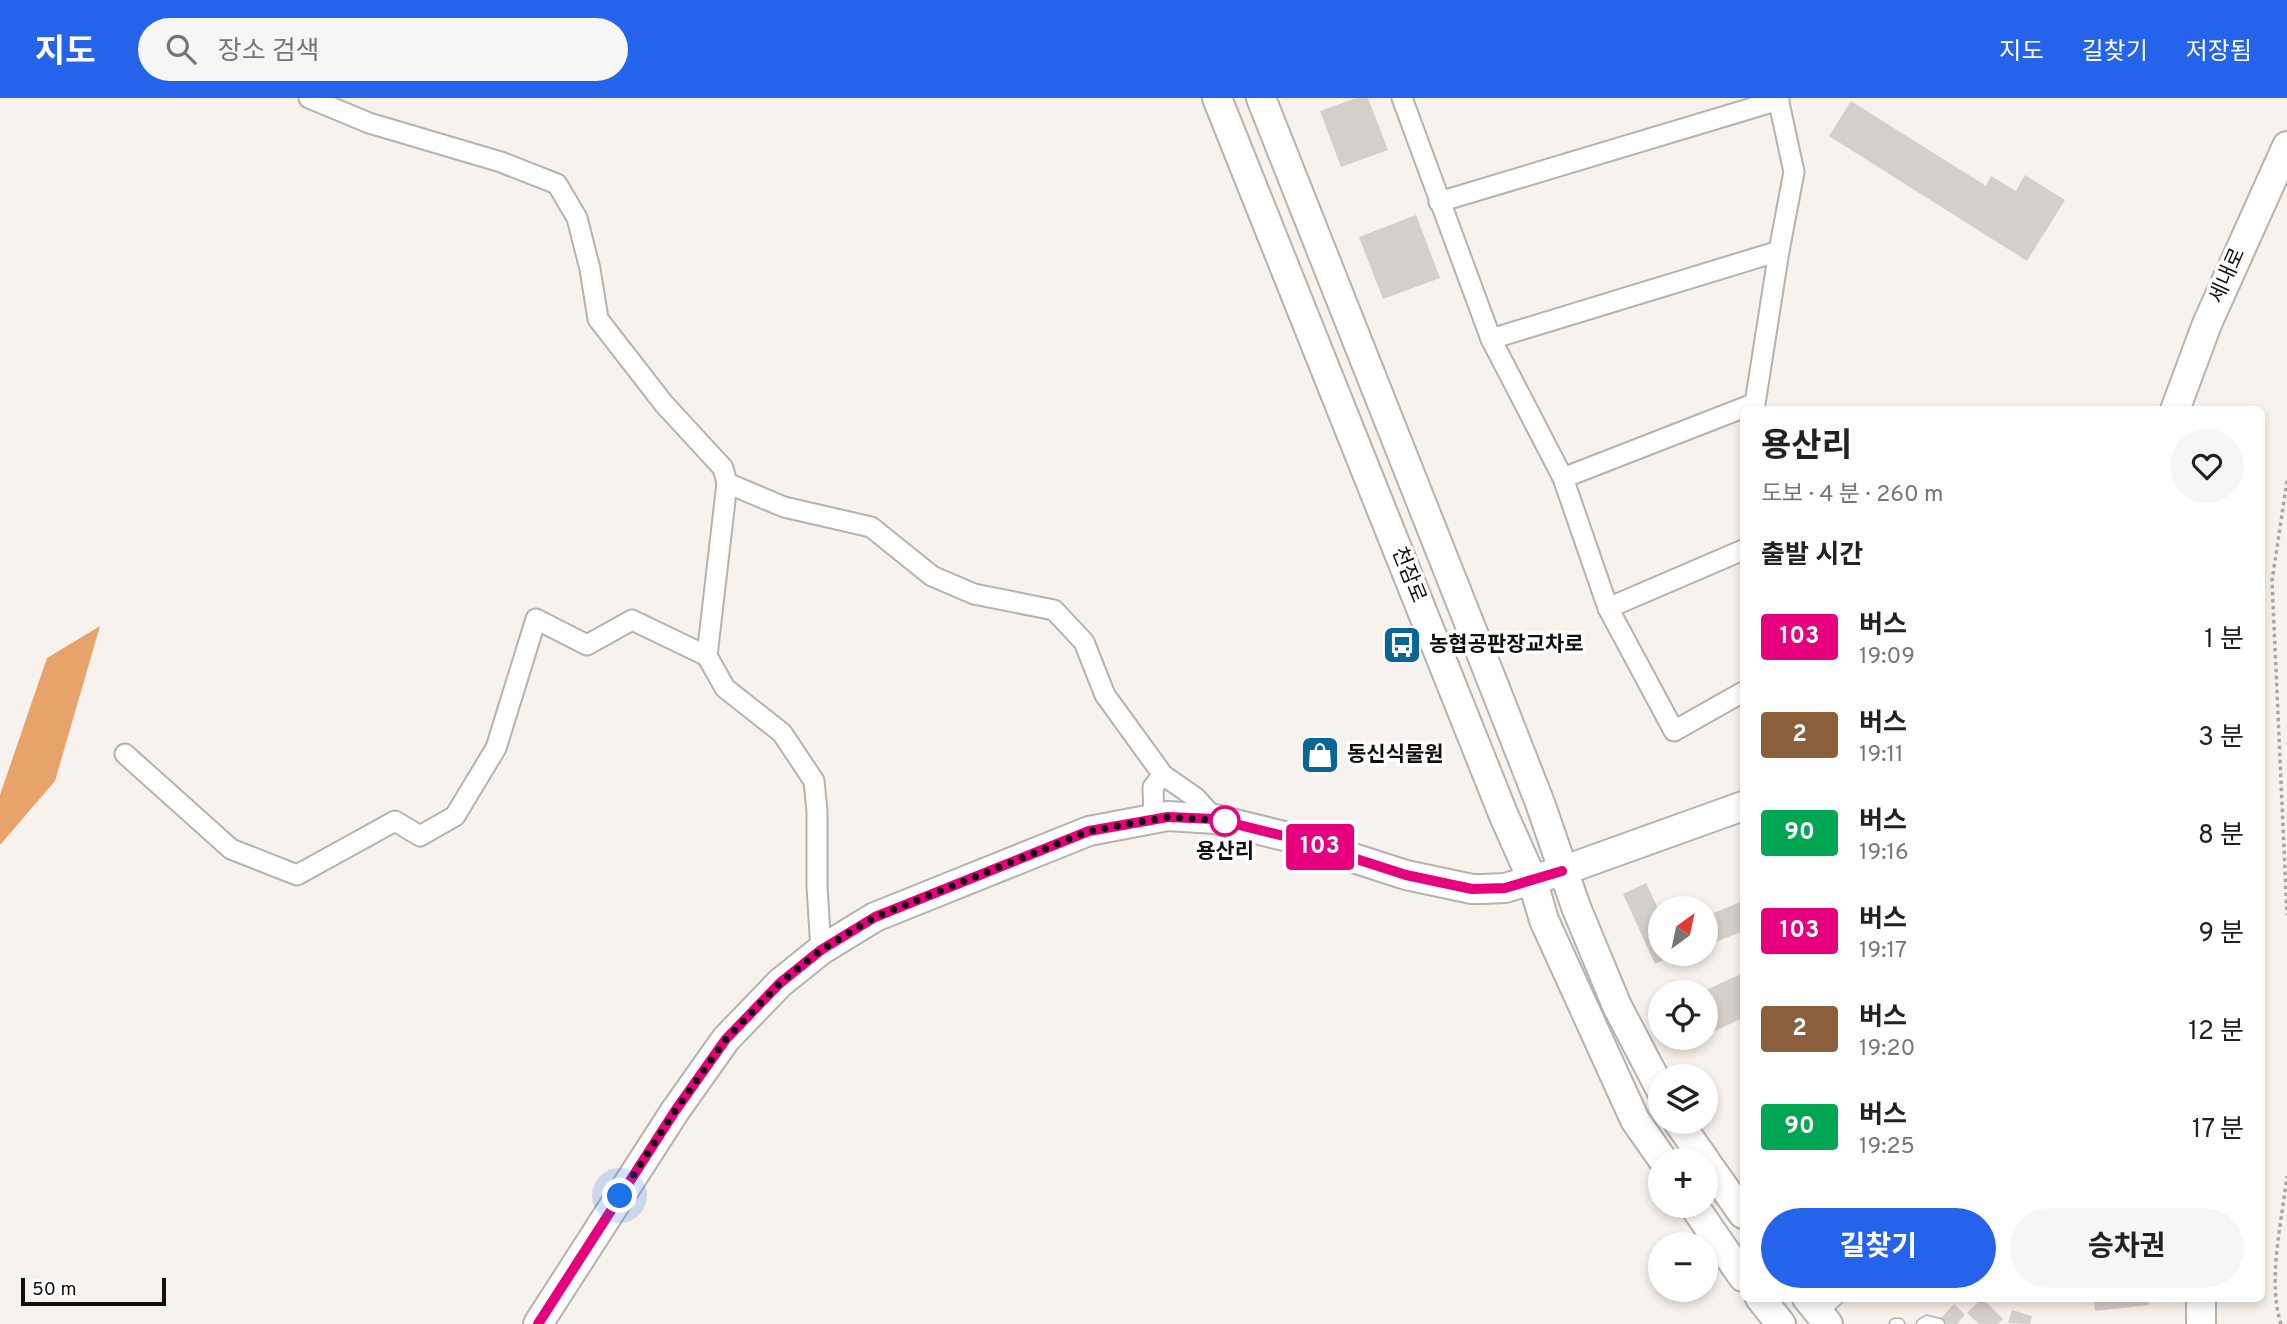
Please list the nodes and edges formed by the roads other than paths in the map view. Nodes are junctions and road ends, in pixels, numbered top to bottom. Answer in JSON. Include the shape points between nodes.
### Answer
{"nodes":[{"id":1,"x":309,"y":98,"type":"edge"},
{"id":2,"x":1217,"y":98,"type":"edge"},
{"id":3,"x":1261,"y":98,"type":"edge"},
{"id":4,"x":1402,"y":98,"type":"edge"},
{"id":5,"x":1779,"y":99,"type":"edge"},
{"id":6,"x":2287,"y":146,"type":"edge"},
{"id":7,"x":1439,"y":202,"type":"junction"},
{"id":8,"x":1779,"y":251,"type":"junction"},
{"id":9,"x":1491,"y":339,"type":"junction"},
{"id":10,"x":1754,"y":406,"type":"edge"},
{"id":11,"x":2176,"y":406,"type":"edge"},
{"id":12,"x":1740,"y":412,"type":"edge"},
{"id":13,"x":1563,"y":478,"type":"junction"},
{"id":14,"x":727,"y":483,"type":"junction"},
{"id":15,"x":1740,"y":551,"type":"edge"},
{"id":16,"x":1608,"y":608,"type":"junction"},
{"id":17,"x":707,"y":656,"type":"junction"},
{"id":18,"x":1740,"y":694,"type":"edge"},
{"id":19,"x":125,"y":754,"type":"dead end"},
{"id":20,"x":1163,"y":775,"type":"junction"},
{"id":21,"x":1740,"y":807,"type":"edge"},
{"id":22,"x":1154,"y":819,"type":"junction"},
{"id":23,"x":1215,"y":819,"type":"junction"},
{"id":24,"x":1562,"y":871,"type":"junction"},
{"id":25,"x":1532,"y":879,"type":"junction"},
{"id":26,"x":821,"y":950,"type":"junction"},
{"id":27,"x":1648,"y":1065,"type":"edge"},
{"id":28,"x":1655,"y":1148,"type":"edge"},
{"id":29,"x":1718,"y":1178,"type":"edge"},
{"id":30,"x":1740,"y":1210,"type":"edge"},
{"id":31,"x":1703,"y":1218,"type":"edge"},
{"id":32,"x":1740,"y":1270,"type":"edge"},
{"id":33,"x":1763,"y":1302,"type":"edge"},
{"id":34,"x":2201,"y":1302,"type":"edge"},
{"id":35,"x":538,"y":1324,"type":"edge"},
{"id":36,"x":1781,"y":1324,"type":"edge"},
{"id":37,"x":1922,"y":1324,"type":"edge"},
{"id":38,"x":1939,"y":1324,"type":"edge"},
{"id":39,"x":2201,"y":1324,"type":"edge"}],
"edges":[{"from":1,"to":14,"type":"street","via":[[369,123],[501,162],[557,184],[577,218],[598,319],[664,404],[723,468]]},
{"from":2,"to":25,"type":"street","name":"천잠로"},
{"from":3,"to":24,"type":"street","name":"천잠로","via":[[1500,701]]},
{"from":4,"to":7,"type":"street"},
{"from":5,"to":7,"type":"street"},
{"from":5,"to":8,"type":"street","via":[[1794,172]]},
{"from":6,"to":11,"type":"street","name":"세내로","via":[[2207,324]]},
{"from":7,"to":9,"type":"street"},
{"from":8,"to":9,"type":"street"},
{"from":8,"to":10,"type":"street"},
{"from":9,"to":13,"type":"street"},
{"from":12,"to":13,"type":"street"},
{"from":13,"to":16,"type":"street"},
{"from":14,"to":17,"type":"street"},
{"from":14,"to":20,"type":"street","via":[[784,506],[871,527],[932,576],[974,594],[1054,610],[1084,642],[1105,695]]},
{"from":15,"to":16,"type":"street"},
{"from":16,"to":18,"type":"street","via":[[1674,731]]},
{"from":17,"to":19,"type":"street","via":[[632,620],[587,645],[536,619],[496,748],[455,816],[420,836],[395,821],[297,875],[231,849]]},
{"from":17,"to":26,"type":"street","via":[[725,688],[782,733],[814,781]]},
{"from":20,"to":22,"type":"street","via":[[1153,787]]},
{"from":20,"to":23,"type":"street","via":[[1196,798]]},
{"from":21,"to":24,"type":"street"},
{"from":22,"to":23,"type":"street"},
{"from":22,"to":26,"type":"street","via":[[1076,836],[875,917]]},
{"from":23,"to":25,"type":"street","via":[[1406,875],[1472,889],[1505,888]]},
{"from":24,"to":25,"type":"street"},
{"from":24,"to":27,"type":"street","name":"천잠로","via":[[1617,1006]]},
{"from":25,"to":28,"type":"street","name":"천잠로","via":[[1544,920],[1635,1120]]},
{"from":26,"to":35,"type":"street","via":[[780,983],[726,1039]]},
{"from":29,"to":30,"type":"street"},
{"from":31,"to":32,"type":"street"},
{"from":33,"to":36,"type":"street"},
{"from":34,"to":39,"type":"street"},
{"from":37,"to":38,"type":"lane"}]}
